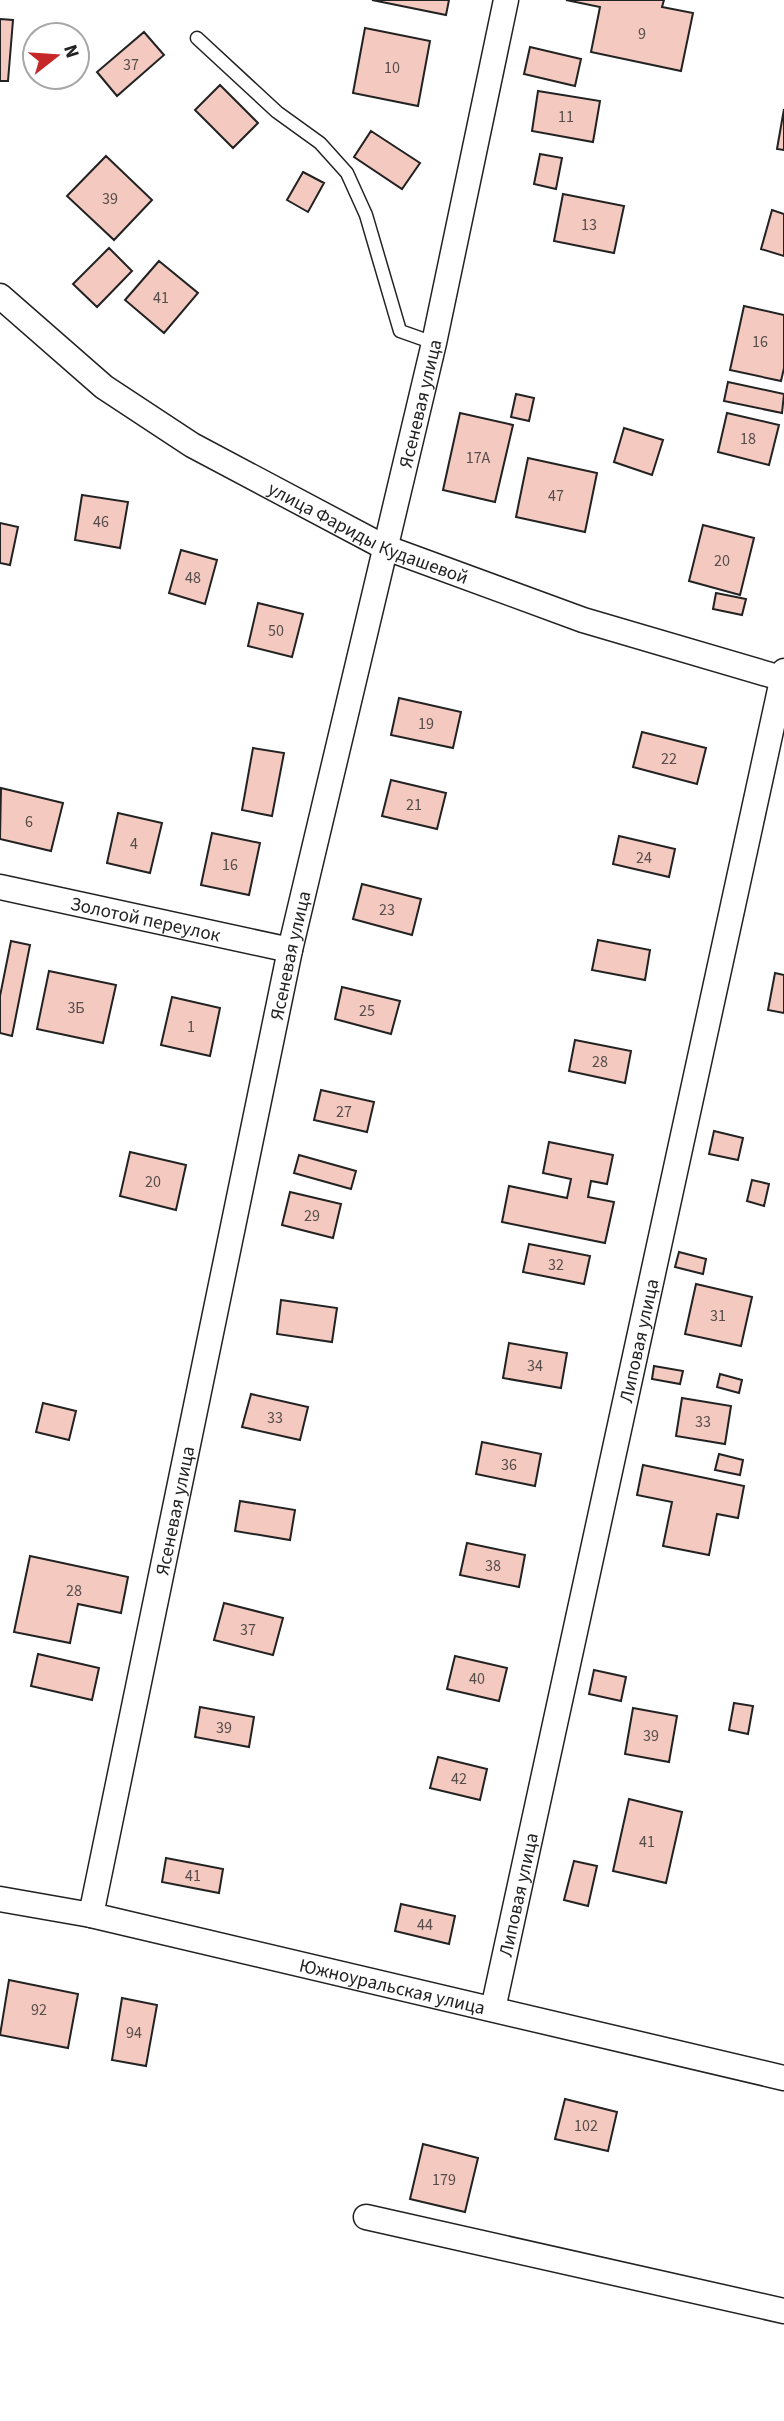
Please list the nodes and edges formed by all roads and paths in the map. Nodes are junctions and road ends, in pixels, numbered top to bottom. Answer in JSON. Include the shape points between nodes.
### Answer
{"nodes":[{"id":1,"x":506,"y":0,"type":"edge"},
{"id":2,"x":197,"y":38,"type":"dead end"},
{"id":3,"x":0,"y":296,"type":"edge"},
{"id":4,"x":433,"y":343,"type":"junction"},
{"id":5,"x":384,"y":547,"type":"junction"},
{"id":6,"x":783,"y":676,"type":"edge"},
{"id":7,"x":0,"y":887,"type":"edge"},
{"id":8,"x":290,"y":950,"type":"junction"},
{"id":9,"x":0,"y":1899,"type":"edge"},
{"id":10,"x":91,"y":1915,"type":"junction"},
{"id":11,"x":493,"y":2009,"type":"junction"},
{"id":12,"x":784,"y":2078,"type":"edge"},
{"id":13,"x":366,"y":2217,"type":"dead end"},
{"id":14,"x":784,"y":2311,"type":"edge"}],
"edges":[{"from":1,"to":4,"type":"street","name":"Ясеневая улица"},
{"from":2,"to":4,"type":"lane","via":[[277,112],[320,143],[347,173],[366,215],[400,331]]},
{"from":3,"to":5,"type":"street","name":"улица Фариды Кудашевой","via":[[104,387],[181,438]]},
{"from":4,"to":5,"type":"street","name":"Ясеневая улица"},
{"from":5,"to":6,"type":"street","name":"улица Фариды Кудашевой","via":[[583,620]]},
{"from":5,"to":8,"type":"street","name":"Ясеневая улица"},
{"from":6,"to":11,"type":"street","name":"Липовая улица"},
{"from":7,"to":8,"type":"street","name":"Золотой переулок"},
{"from":8,"to":10,"type":"street","name":"Ясеневая улица"},
{"from":9,"to":10,"type":"street","name":"Южноуральская улица"},
{"from":10,"to":11,"type":"street","name":"Южноуральская улица"},
{"from":11,"to":12,"type":"street","name":"Южноуральская улица"},
{"from":13,"to":14,"type":"street"}]}
